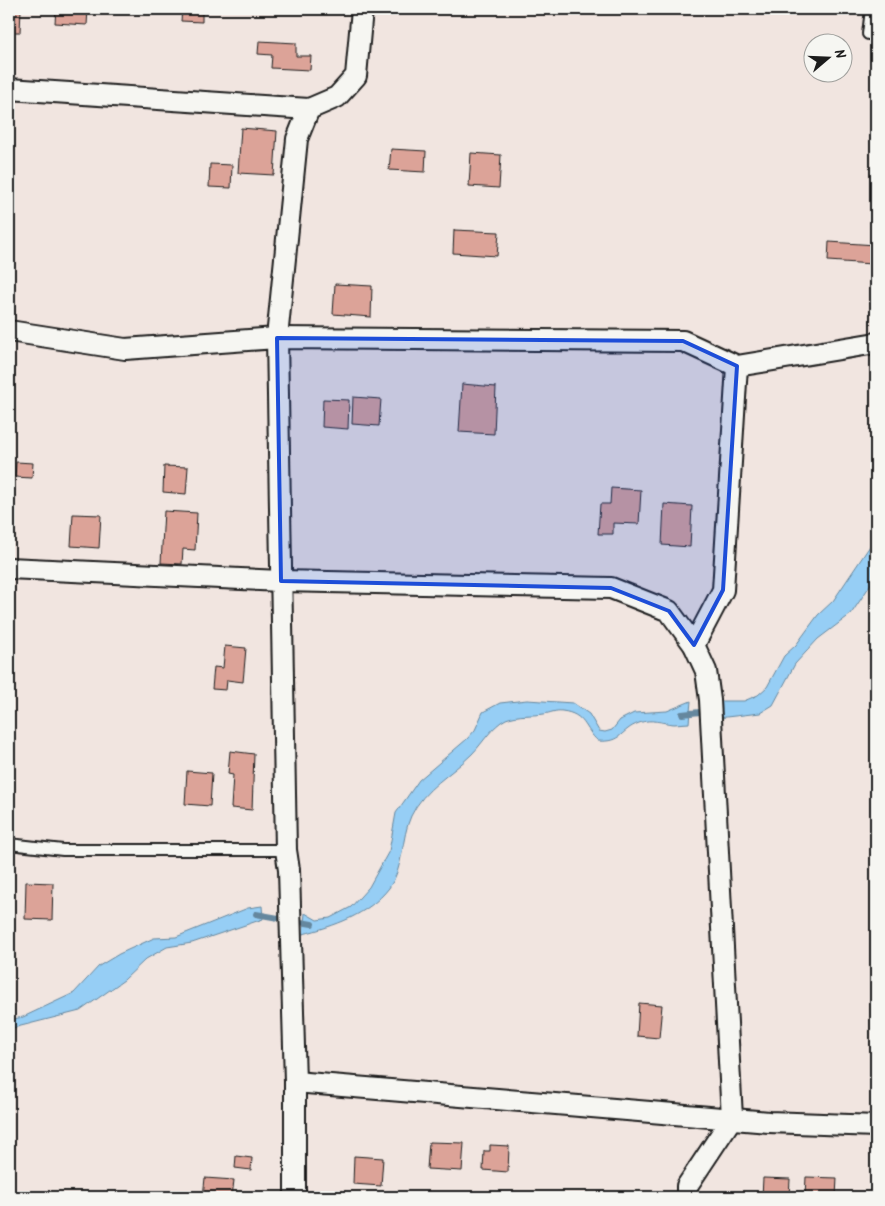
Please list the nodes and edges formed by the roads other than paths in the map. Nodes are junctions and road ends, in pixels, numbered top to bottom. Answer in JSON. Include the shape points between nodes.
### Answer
{"nodes":[{"id":1,"x":362,"y":9,"type":"edge"},
{"id":2,"x":871,"y":9,"type":"edge"},
{"id":3,"x":868,"y":34,"type":"dead end"},
{"id":4,"x":9,"y":89,"type":"edge"},
{"id":5,"x":309,"y":109,"type":"junction"},
{"id":6,"x":9,"y":331,"type":"edge"},
{"id":7,"x":277,"y":338,"type":"junction"},
{"id":8,"x":876,"y":344,"type":"edge"},
{"id":9,"x":737,"y":366,"type":"junction"},
{"id":10,"x":9,"y":568,"type":"edge"},
{"id":11,"x":281,"y":581,"type":"junction"},
{"id":12,"x":694,"y":645,"type":"junction"},
{"id":13,"x":9,"y":844,"type":"edge"},
{"id":14,"x":286,"y":850,"type":"junction"},
{"id":15,"x":295,"y":1082,"type":"junction"},
{"id":16,"x":732,"y":1118,"type":"junction"},
{"id":17,"x":876,"y":1126,"type":"edge"},
{"id":18,"x":295,"y":1197,"type":"edge"},
{"id":19,"x":687,"y":1197,"type":"edge"}],
"edges":[{"from":1,"to":5,"type":"street","via":[[356,76],[337,97]]},
{"from":2,"to":3,"type":"lane"},
{"from":4,"to":5,"type":"street"},
{"from":5,"to":7,"type":"street","via":[[297,139]]},
{"from":6,"to":7,"type":"street","via":[[124,349]]},
{"from":7,"to":9,"type":"street","via":[[683,341]]},
{"from":7,"to":11,"type":"street"},
{"from":8,"to":9,"type":"street"},
{"from":9,"to":12,"type":"street","via":[[723,590]]},
{"from":10,"to":11,"type":"street"},
{"from":11,"to":12,"type":"street","via":[[611,588],[668,611]]},
{"from":11,"to":14,"type":"street"},
{"from":12,"to":16,"type":"street","via":[[706,671],[710,708]]},
{"from":13,"to":14,"type":"lane","via":[[63,850]]},
{"from":14,"to":15,"type":"street"},
{"from":15,"to":16,"type":"street"},
{"from":15,"to":18,"type":"street"},
{"from":16,"to":17,"type":"street"},
{"from":16,"to":19,"type":"street","via":[[687,1186]]}]}
